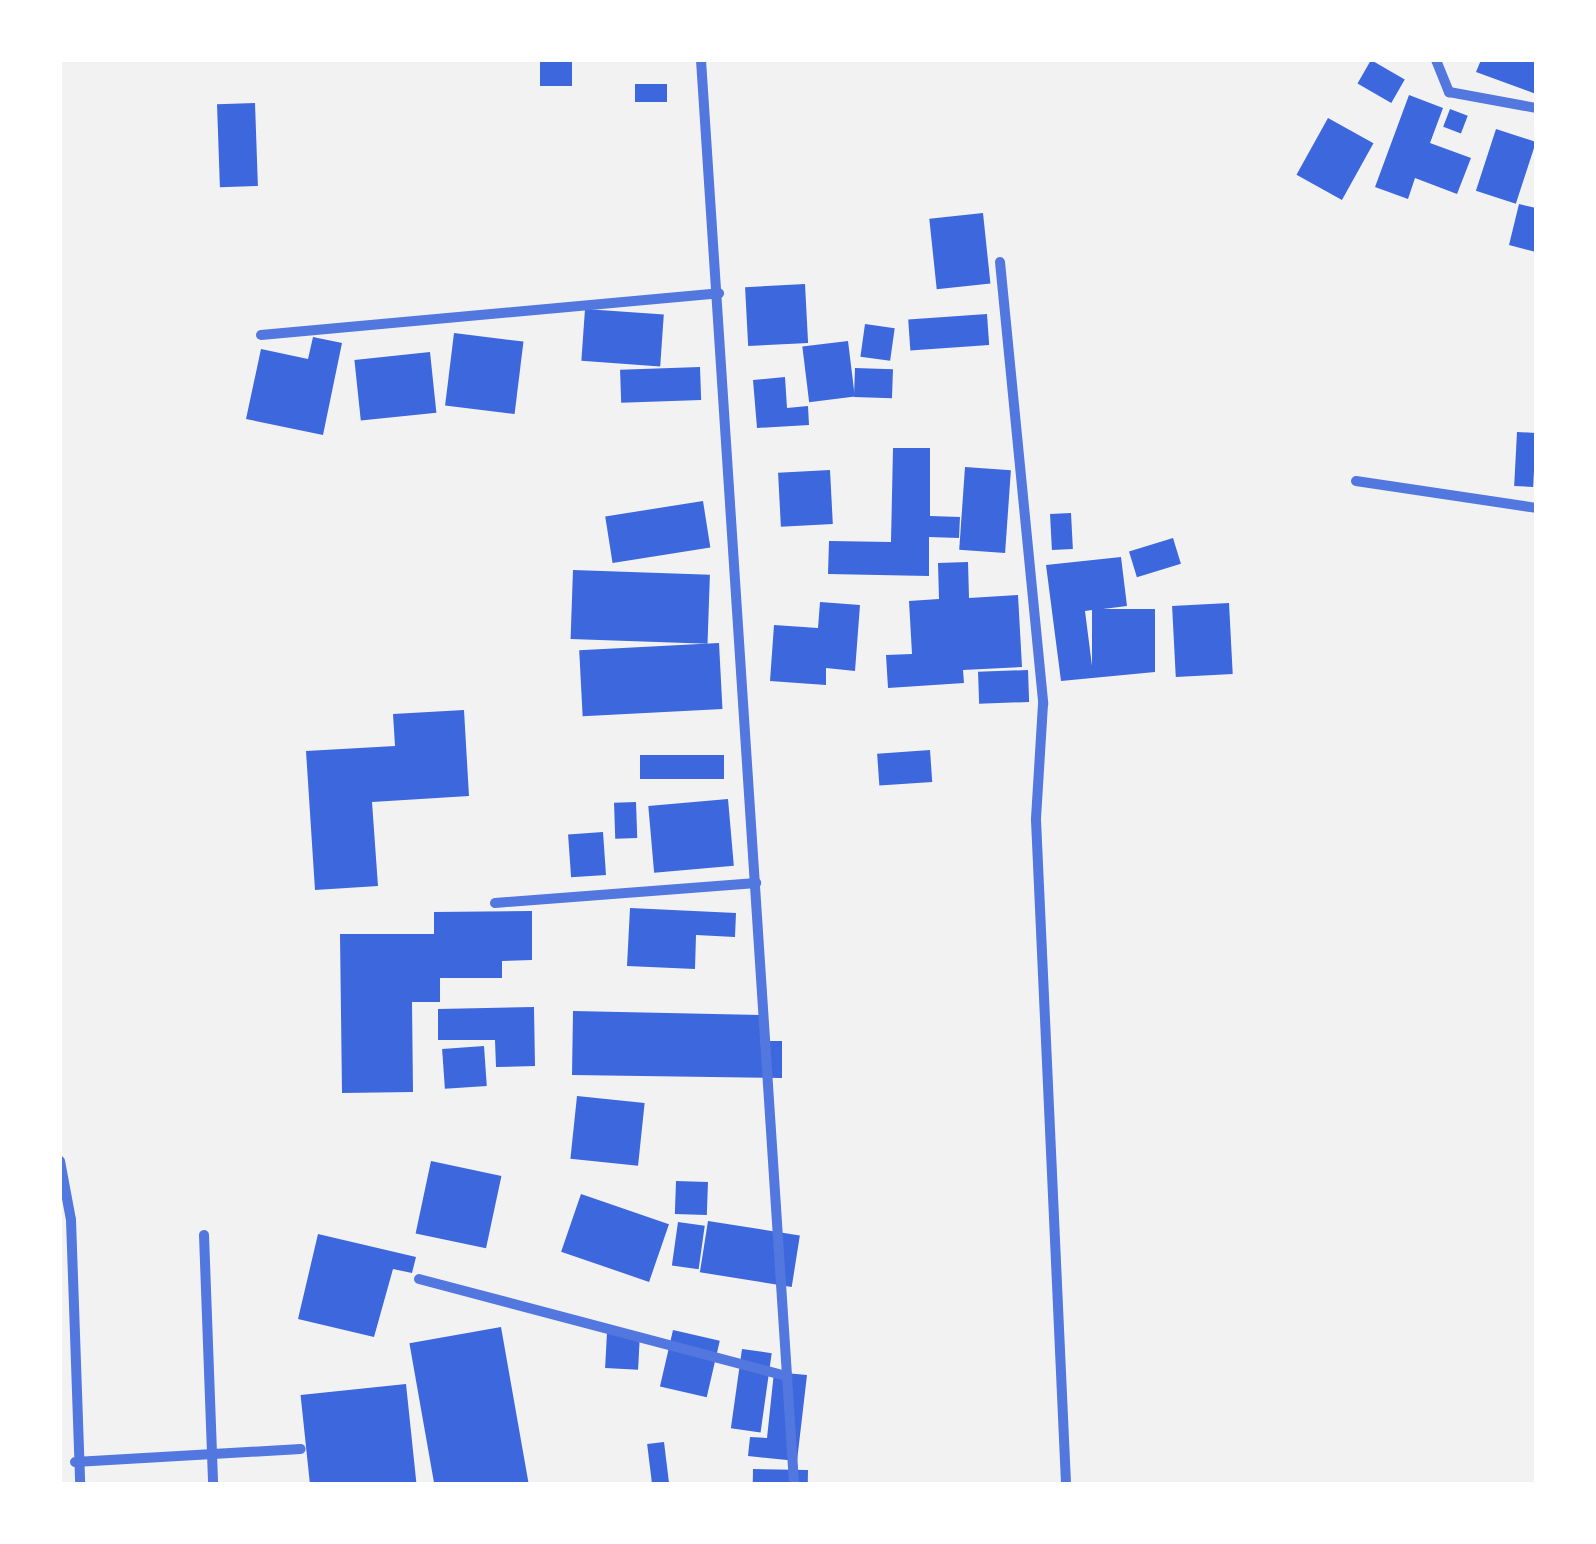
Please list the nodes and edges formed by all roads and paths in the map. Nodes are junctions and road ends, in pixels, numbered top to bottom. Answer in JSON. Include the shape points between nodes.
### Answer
{"nodes":[{"id":1,"x":701,"y":60,"type":"edge"},
{"id":2,"x":1436,"y":60,"type":"edge"},
{"id":3,"x":1536,"y":108,"type":"edge"},
{"id":4,"x":1000,"y":262,"type":"dead end"},
{"id":5,"x":720,"y":292,"type":"junction"},
{"id":6,"x":261,"y":335,"type":"dead end"},
{"id":7,"x":1356,"y":481,"type":"dead end"},
{"id":8,"x":1536,"y":508,"type":"edge"},
{"id":9,"x":756,"y":883,"type":"junction"},
{"id":10,"x":495,"y":904,"type":"dead end"},
{"id":11,"x":60,"y":1161,"type":"edge"},
{"id":12,"x":204,"y":1235,"type":"dead end"},
{"id":13,"x":418,"y":1279,"type":"dead end"},
{"id":14,"x":787,"y":1376,"type":"junction"},
{"id":15,"x":301,"y":1449,"type":"dead end"},
{"id":16,"x":210,"y":1454,"type":"junction"},
{"id":17,"x":74,"y":1462,"type":"junction"},
{"id":18,"x":80,"y":1484,"type":"edge"},
{"id":19,"x":213,"y":1484,"type":"edge"},
{"id":20,"x":794,"y":1484,"type":"edge"},
{"id":21,"x":1066,"y":1484,"type":"edge"}],
"edges":[{"from":1,"to":5,"type":"street"},
{"from":2,"to":3,"type":"street","via":[[1449,92]]},
{"from":4,"to":21,"type":"street","via":[[1043,704],[1036,820]]},
{"from":5,"to":6,"type":"street"},
{"from":5,"to":9,"type":"street"},
{"from":7,"to":8,"type":"street"},
{"from":9,"to":10,"type":"street"},
{"from":9,"to":14,"type":"street"},
{"from":11,"to":17,"type":"street","via":[[71,1220]]},
{"from":12,"to":16,"type":"street"},
{"from":13,"to":14,"type":"street"},
{"from":14,"to":20,"type":"street"},
{"from":15,"to":16,"type":"street"},
{"from":16,"to":17,"type":"street"},
{"from":16,"to":19,"type":"street"},
{"from":17,"to":18,"type":"street"}]}
